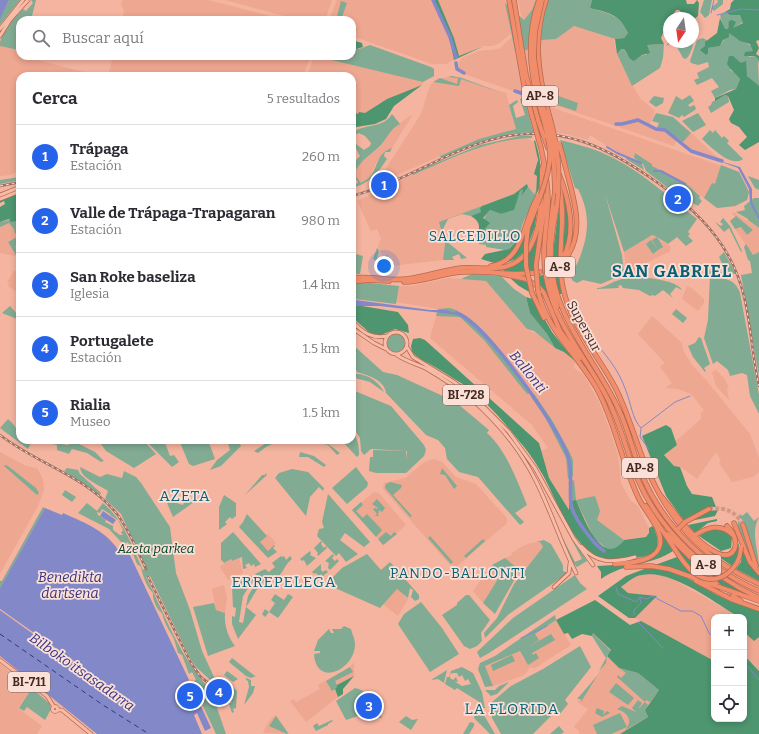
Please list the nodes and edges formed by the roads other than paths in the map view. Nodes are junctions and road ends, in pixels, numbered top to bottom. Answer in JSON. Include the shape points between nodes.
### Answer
{"nodes":[{"id":1,"x":23,"y":0,"type":"edge"},
{"id":2,"x":28,"y":0,"type":"edge"},
{"id":3,"x":510,"y":0,"type":"edge"},
{"id":4,"x":514,"y":0,"type":"edge"},
{"id":5,"x":539,"y":0,"type":"edge"},
{"id":6,"x":542,"y":0,"type":"edge"},
{"id":7,"x":546,"y":0,"type":"edge"},
{"id":8,"x":515,"y":15,"type":"junction"},
{"id":9,"x":0,"y":29,"type":"edge"},
{"id":10,"x":0,"y":36,"type":"edge"},
{"id":11,"x":519,"y":40,"type":"junction"},
{"id":12,"x":527,"y":90,"type":"junction"},
{"id":13,"x":548,"y":111,"type":"junction"},
{"id":14,"x":553,"y":159,"type":"junction"},
{"id":15,"x":544,"y":164,"type":"junction"},
{"id":16,"x":16,"y":189,"type":"edge"},
{"id":17,"x":548,"y":189,"type":"junction"},
{"id":18,"x":16,"y":193,"type":"edge"},
{"id":19,"x":0,"y":195,"type":"edge"},
{"id":20,"x":0,"y":199,"type":"edge"},
{"id":21,"x":535,"y":204,"type":"junction"},
{"id":22,"x":471,"y":269,"type":"junction"},
{"id":23,"x":540,"y":272,"type":"tunnel mouth"},
{"id":24,"x":356,"y":278,"type":"edge"},
{"id":25,"x":384,"y":279,"type":"junction"},
{"id":26,"x":356,"y":282,"type":"edge"},
{"id":27,"x":559,"y":317,"type":"junction"},
{"id":28,"x":356,"y":324,"type":"edge"},
{"id":29,"x":356,"y":331,"type":"edge"},
{"id":30,"x":556,"y":333,"type":"junction"},
{"id":31,"x":387,"y":336,"type":"junction"},
{"id":32,"x":407,"y":347,"type":"junction"},
{"id":33,"x":386,"y":349,"type":"junction"},
{"id":34,"x":397,"y":355,"type":"junction"},
{"id":35,"x":592,"y":371,"type":"junction"},
{"id":36,"x":630,"y":476,"type":"junction"},
{"id":37,"x":656,"y":489,"type":"junction"},
{"id":38,"x":709,"y":509,"type":"tunnel mouth"},
{"id":39,"x":650,"y":514,"type":"junction"},
{"id":40,"x":734,"y":523,"type":"dead end"},
{"id":41,"x":743,"y":525,"type":"tunnel mouth"},
{"id":42,"x":727,"y":526,"type":"dead end"},
{"id":43,"x":678,"y":529,"type":"dead end"},
{"id":44,"x":737,"y":532,"type":"junction"},
{"id":45,"x":571,"y":534,"type":"junction"},
{"id":46,"x":696,"y":535,"type":"dead end"},
{"id":47,"x":736,"y":545,"type":"junction"},
{"id":48,"x":635,"y":557,"type":"dead end"},
{"id":49,"x":570,"y":562,"type":"junction"},
{"id":50,"x":615,"y":564,"type":"dead end"},
{"id":51,"x":593,"y":565,"type":"dead end"},
{"id":52,"x":626,"y":567,"type":"dead end"},
{"id":53,"x":759,"y":572,"type":"edge"},
{"id":54,"x":576,"y":573,"type":"dead end"},
{"id":55,"x":685,"y":575,"type":"junction"},
{"id":56,"x":716,"y":583,"type":"dead end"},
{"id":57,"x":759,"y":584,"type":"edge"},
{"id":58,"x":554,"y":587,"type":"dead end"},
{"id":59,"x":759,"y":591,"type":"edge"},
{"id":60,"x":733,"y":596,"type":"tunnel mouth"},
{"id":61,"x":759,"y":598,"type":"edge"},
{"id":62,"x":759,"y":601,"type":"edge"},
{"id":63,"x":759,"y":608,"type":"edge"},
{"id":64,"x":0,"y":660,"type":"edge"},
{"id":65,"x":91,"y":734,"type":"edge"}],
"edges":[{"from":1,"to":9,"type":"main road"},
{"from":2,"to":10,"type":"main road"},
{"from":3,"to":8,"type":"highway"},
{"from":4,"to":8,"type":"highway"},
{"from":5,"to":21,"type":"highway","number":"AP-8","bridge":true,"via":[[530,52],[533,79],[550,147],[545,183]]},
{"from":6,"to":27,"type":"highway","name":"Supersur","number":"AP-8","bridge":true,"via":[[535,32],[534,58],[539,90],[553,144],[555,191],[548,235],[548,257],[550,287]]},
{"from":7,"to":13,"type":"highway","name":"Supersur","number":"AP-8","bridge":true,"via":[[540,23],[538,51],[539,76]]},
{"from":8,"to":11,"type":"highway"},
{"from":11,"to":12,"type":"highway"},
{"from":11,"to":12,"type":"highway","via":[[522,78]]},
{"from":12,"to":14,"type":"highway","bridge":true},
{"from":12,"to":15,"type":"highway","bridge":true},
{"from":13,"to":14,"type":"highway","bridge":true,"via":[[563,157],[578,225],[576,240],[565,258],[570,238],[570,220],[561,178]]},
{"from":13,"to":59,"type":"highway","name":"Supersur","number":"AP-8","bridge":true,"via":[[558,154],[559,183],[551,257],[558,302],[607,384],[618,406],[650,492],[666,517],[693,548],[717,567]]},
{"from":14,"to":37,"type":"highway","number":"A-8","via":[[562,198],[560,270],[566,301],[580,334],[620,397]]},
{"from":15,"to":17,"type":"highway"},
{"from":15,"to":22,"type":"highway","via":[[537,224],[534,240],[528,250],[520,259],[508,266]]},
{"from":16,"to":19,"type":"main road"},
{"from":17,"to":27,"type":"highway","via":[[544,264],[551,300]]},
{"from":17,"to":30,"type":"highway","bridge":true,"via":[[536,265],[538,291],[544,313]]},
{"from":18,"to":20,"type":"main road"},
{"from":21,"to":22,"type":"highway","via":[[526,220],[518,247],[510,257],[496,265]]},
{"from":21,"to":30,"type":"highway","bridge":true,"via":[[528,228],[526,266],[532,293],[545,319]]},
{"from":22,"to":23,"type":"highway","via":[[525,274]]},
{"from":22,"to":25,"type":"highway","via":[[453,269],[406,279]]},
{"from":22,"to":35,"type":"highway","via":[[526,279],[534,283],[544,294],[563,336]]},
{"from":24,"to":25,"type":"highway"},
{"from":25,"to":26,"type":"highway"},
{"from":27,"to":35,"type":"highway","number":"A-8","via":[[574,346]]},
{"from":28,"to":31,"type":"main road","number":"BI-728","via":[[372,337]]},
{"from":29,"to":33,"type":"main road","number":"BI-728"},
{"from":30,"to":36,"type":"highway","via":[[584,369],[599,394],[611,419]]},
{"from":31,"to":32,"type":"main road","number":"BI-728","via":[[396,332],[403,334],[407,339]]},
{"from":31,"to":33,"type":"main road"},
{"from":32,"to":34,"type":"main road"},
{"from":32,"to":45,"type":"main road","number":"BI-728","via":[[413,357],[462,388],[501,423],[535,468]]},
{"from":33,"to":34,"type":"main road","number":"BI-728"},
{"from":34,"to":49,"type":"main road","number":"BI-728","via":[[453,386],[480,407],[502,429],[535,480]]},
{"from":35,"to":61,"type":"highway","number":"A-8","via":[[616,416],[642,488],[662,520],[686,548],[707,566]]},
{"from":36,"to":39,"type":"highway"},
{"from":36,"to":50,"type":"highway","via":[[659,534],[660,545],[656,553],[649,557]]},
{"from":37,"to":47,"type":"highway","via":[[686,527],[714,551],[723,555],[728,554]]},
{"from":37,"to":57,"type":"highway","number":"A-8","via":[[674,519],[696,542],[723,565]]},
{"from":38,"to":43,"type":"highway","bridge":true,"via":[[685,522]]},
{"from":39,"to":44,"type":"highway","bridge":true,"via":[[694,574],[703,578],[716,578],[727,574],[734,567],[741,548]]},
{"from":39,"to":56,"type":"highway","via":[[672,540]]},
{"from":40,"to":44,"type":"highway"},
{"from":41,"to":53,"type":"highway","via":[[751,555]]},
{"from":42,"to":47,"type":"highway","via":[[735,535]]},
{"from":44,"to":53,"type":"highway","via":[[750,562]]},
{"from":45,"to":48,"type":"main road","via":[[598,560],[615,562]]},
{"from":45,"to":51,"type":"main road","number":"BI-728"},
{"from":46,"to":47,"type":"highway","via":[[711,527],[722,528],[732,534]]},
{"from":49,"to":54,"type":"main road","number":"BI-728"},
{"from":49,"to":58,"type":"main road","via":[[569,573]]},
{"from":52,"to":55,"type":"highway","via":[[659,567]]},
{"from":55,"to":62,"type":"highway"},
{"from":55,"to":63,"type":"highway","via":[[720,594]]},
{"from":60,"to":63,"type":"highway"},
{"from":64,"to":65,"type":"main road","number":"BI-711","via":[[47,696],[54,707],[62,710]]}]}
